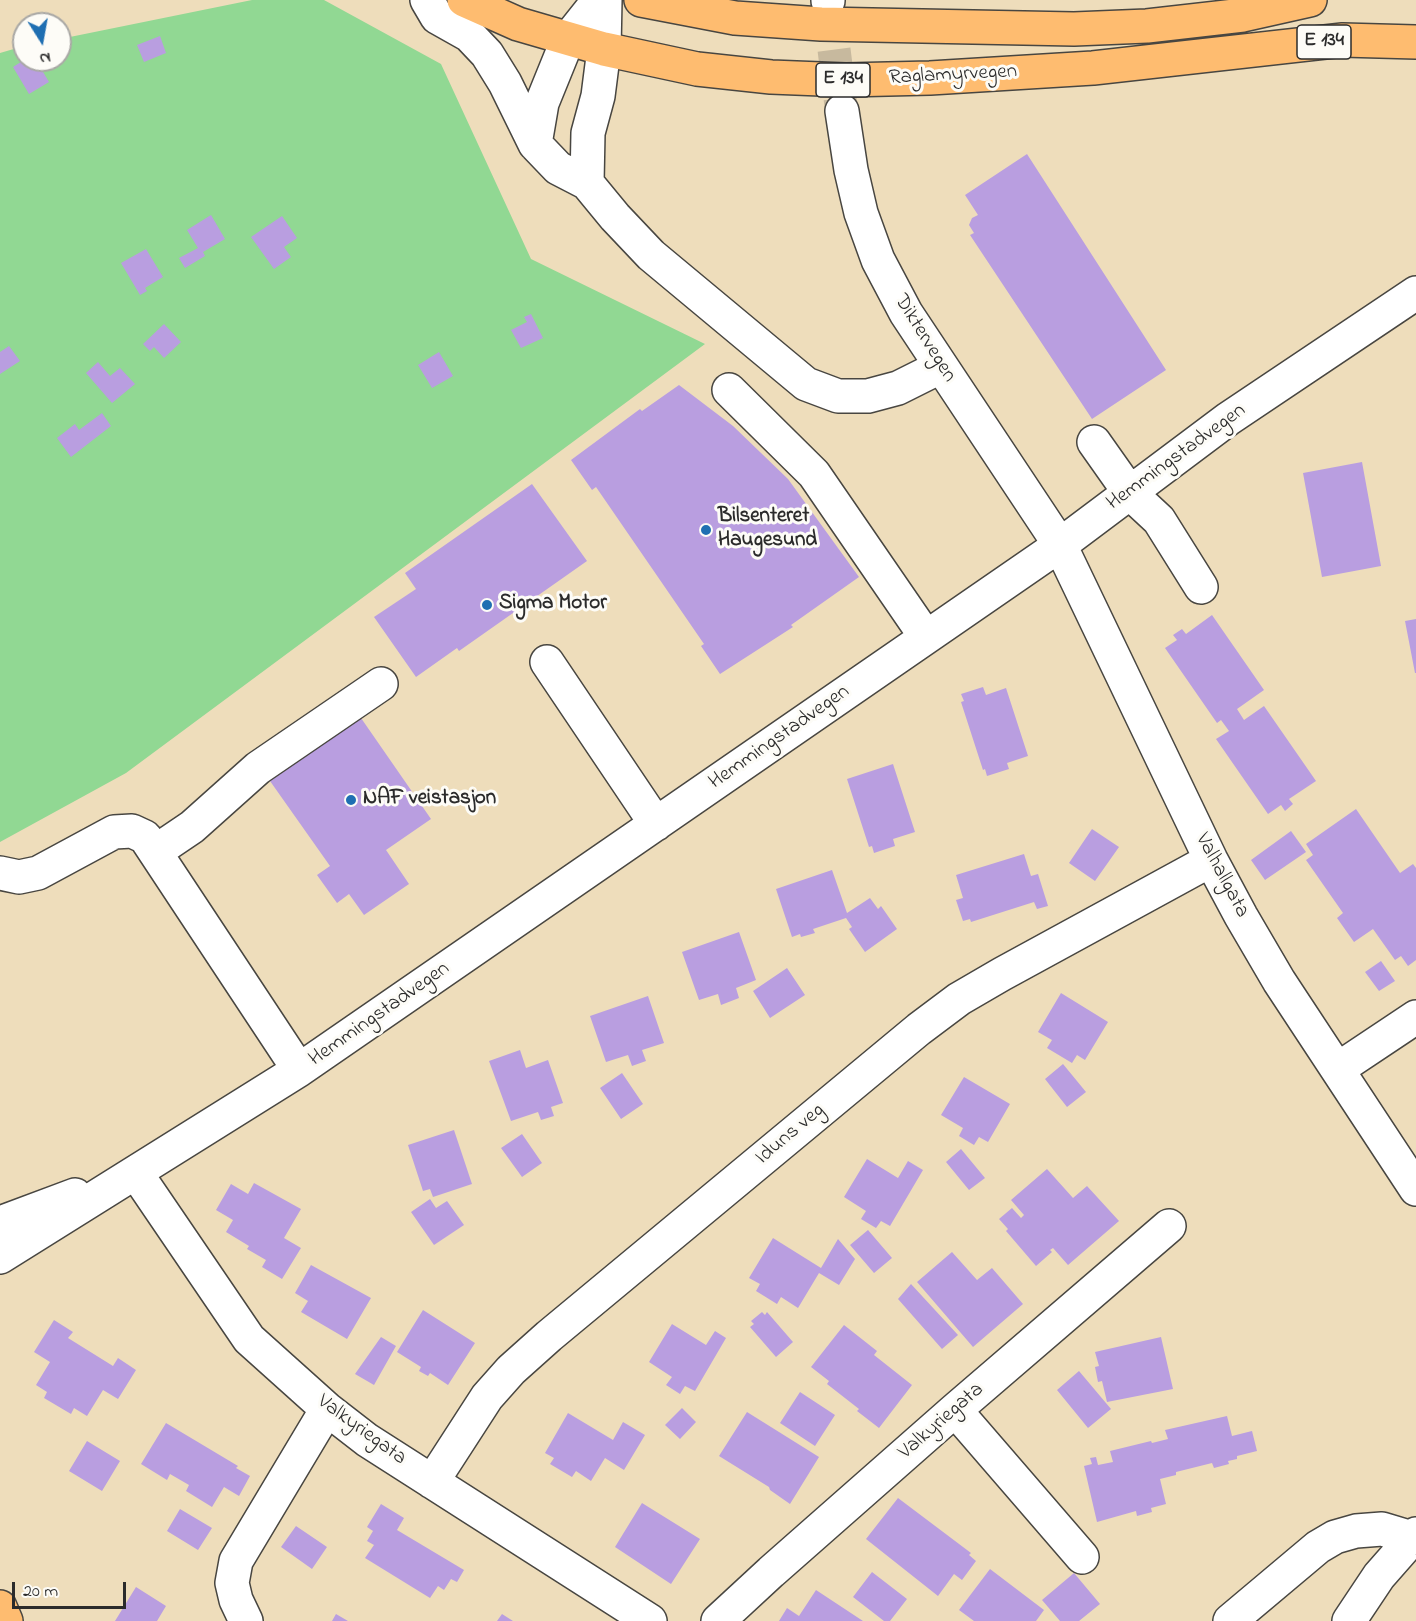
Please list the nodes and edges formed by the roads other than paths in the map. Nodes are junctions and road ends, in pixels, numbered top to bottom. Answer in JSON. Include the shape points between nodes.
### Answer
{"nodes":[{"id":1,"x":427,"y":0,"type":"edge"},
{"id":2,"x":464,"y":0,"type":"edge"},
{"id":3,"x":599,"y":0,"type":"edge"},
{"id":4,"x":605,"y":0,"type":"edge"},
{"id":5,"x":641,"y":0,"type":"edge"},
{"id":6,"x":1310,"y":0,"type":"edge"},
{"id":7,"x":568,"y":39,"type":"junction"},
{"id":8,"x":1416,"y":42,"type":"edge"},
{"id":9,"x":604,"y":49,"type":"junction"},
{"id":10,"x":842,"y":111,"type":"tunnel mouth"},
{"id":11,"x":536,"y":144,"type":"junction"},
{"id":12,"x":587,"y":183,"type":"junction"},
{"id":13,"x":1416,"y":292,"type":"edge"},
{"id":14,"x":940,"y":367,"type":"junction"},
{"id":15,"x":729,"y":390,"type":"dead end"},
{"id":16,"x":1094,"y":442,"type":"dead end"},
{"id":17,"x":1130,"y":493,"type":"junction"},
{"id":18,"x":1060,"y":545,"type":"junction"},
{"id":19,"x":1201,"y":587,"type":"dead end"},
{"id":20,"x":926,"y":637,"type":"junction"},
{"id":21,"x":547,"y":662,"type":"dead end"},
{"id":22,"x":381,"y":684,"type":"dead end"},
{"id":23,"x":656,"y":824,"type":"junction"},
{"id":24,"x":155,"y":852,"type":"junction"},
{"id":25,"x":1211,"y":860,"type":"junction"},
{"id":26,"x":0,"y":873,"type":"edge"},
{"id":27,"x":1416,"y":1017,"type":"edge"},
{"id":28,"x":1338,"y":1069,"type":"junction"},
{"id":29,"x":299,"y":1071,"type":"junction"},
{"id":30,"x":136,"y":1173,"type":"junction"},
{"id":31,"x":1416,"y":1189,"type":"edge"},
{"id":32,"x":9,"y":1215,"type":"edge"},
{"id":33,"x":1169,"y":1226,"type":"dead end"},
{"id":34,"x":0,"y":1257,"type":"edge"},
{"id":35,"x":327,"y":1409,"type":"junction"},
{"id":36,"x":955,"y":1410,"type":"junction"},
{"id":37,"x":432,"y":1482,"type":"junction"},
{"id":38,"x":1414,"y":1536,"type":"edge"},
{"id":39,"x":1082,"y":1557,"type":"dead end"},
{"id":40,"x":0,"y":1607,"type":"edge"},
{"id":41,"x":6,"y":1621,"type":"edge"},
{"id":42,"x":246,"y":1621,"type":"edge"},
{"id":43,"x":650,"y":1621,"type":"edge"},
{"id":44,"x":718,"y":1621,"type":"edge"},
{"id":45,"x":1230,"y":1621,"type":"edge"},
{"id":46,"x":1349,"y":1621,"type":"edge"}],
"edges":[{"from":1,"to":11,"type":"street","via":[[437,17],[469,35],[487,54]]},
{"from":2,"to":7,"type":"main road","name":"Raglamyrvegen","number":"E 134","via":[[518,24]]},
{"from":3,"to":7,"type":"street"},
{"from":4,"to":9,"type":"street"},
{"from":5,"to":6,"type":"main road","number":"E 134","via":[[735,18],[821,24],[1074,29],[1147,26],[1244,15]]},
{"from":7,"to":9,"type":"main road","name":"Raglamyrvegen","number":"E 134"},
{"from":7,"to":11,"type":"street","via":[[542,103]]},
{"from":8,"to":9,"type":"main road","name":"Raglamyrvegen","number":"E 134","via":[[1343,40],[1093,68],[846,80],[697,69]]},
{"from":9,"to":12,"type":"street","via":[[588,133]]},
{"from":10,"to":14,"type":"street","name":"Diktervegen","via":[[861,213],[878,260]]},
{"from":11,"to":12,"type":"street","via":[[558,168]]},
{"from":12,"to":14,"type":"street","via":[[651,255],[806,384],[838,396],[868,396],[898,388]]},
{"from":13,"to":17,"type":"street","name":"Hemmingstadvegen","via":[[1228,419]]},
{"from":14,"to":18,"type":"street","name":"Diktervegen"},
{"from":15,"to":20,"type":"street","via":[[814,474]]},
{"from":16,"to":17,"type":"street"},
{"from":17,"to":18,"type":"street","name":"Hemmingstadvegen"},
{"from":17,"to":19,"type":"street","via":[[1159,520]]},
{"from":18,"to":20,"type":"street","name":"Hemmingstadvegen"},
{"from":18,"to":25,"type":"street","name":"Valhallgata"},
{"from":20,"to":23,"type":"street","name":"Hemmingstadvegen"},
{"from":21,"to":23,"type":"street"},
{"from":22,"to":24,"type":"street","via":[[258,768],[192,827]]},
{"from":23,"to":29,"type":"street","name":"Hemmingstadvegen"},
{"from":24,"to":26,"type":"street","via":[[145,837],[132,831],[114,832],[38,873],[20,877]]},
{"from":24,"to":29,"type":"street"},
{"from":25,"to":28,"type":"street","name":"Valhallgata","via":[[1274,971]]},
{"from":25,"to":37,"type":"street","name":"Iduns veg","via":[[1002,974],[919,1029],[511,1370],[487,1397]]},
{"from":27,"to":28,"type":"street"},
{"from":28,"to":31,"type":"street","name":"Valhallgata"},
{"from":29,"to":30,"type":"street","name":"Hemmingstadvegen"},
{"from":30,"to":32,"type":"street","name":"Hemmingstadvegen"},
{"from":30,"to":34,"type":"street","name":"Hemmingstadvegen"},
{"from":30,"to":35,"type":"street","name":"Valkyriegata","via":[[249,1340]]},
{"from":33,"to":36,"type":"street","name":"Valkyriegata"},
{"from":35,"to":37,"type":"street","name":"Valkyriegata"},
{"from":35,"to":42,"type":"street","via":[[236,1561],[232,1583]]},
{"from":36,"to":39,"type":"street"},
{"from":36,"to":44,"type":"street","name":"Valkyriegata"},
{"from":37,"to":43,"type":"street","name":"Valkyriegata"},
{"from":38,"to":45,"type":"street","via":[[1382,1529],[1335,1537]]},
{"from":38,"to":46,"type":"street","via":[[1379,1576]]},
{"from":40,"to":41,"type":"main road"}]}
